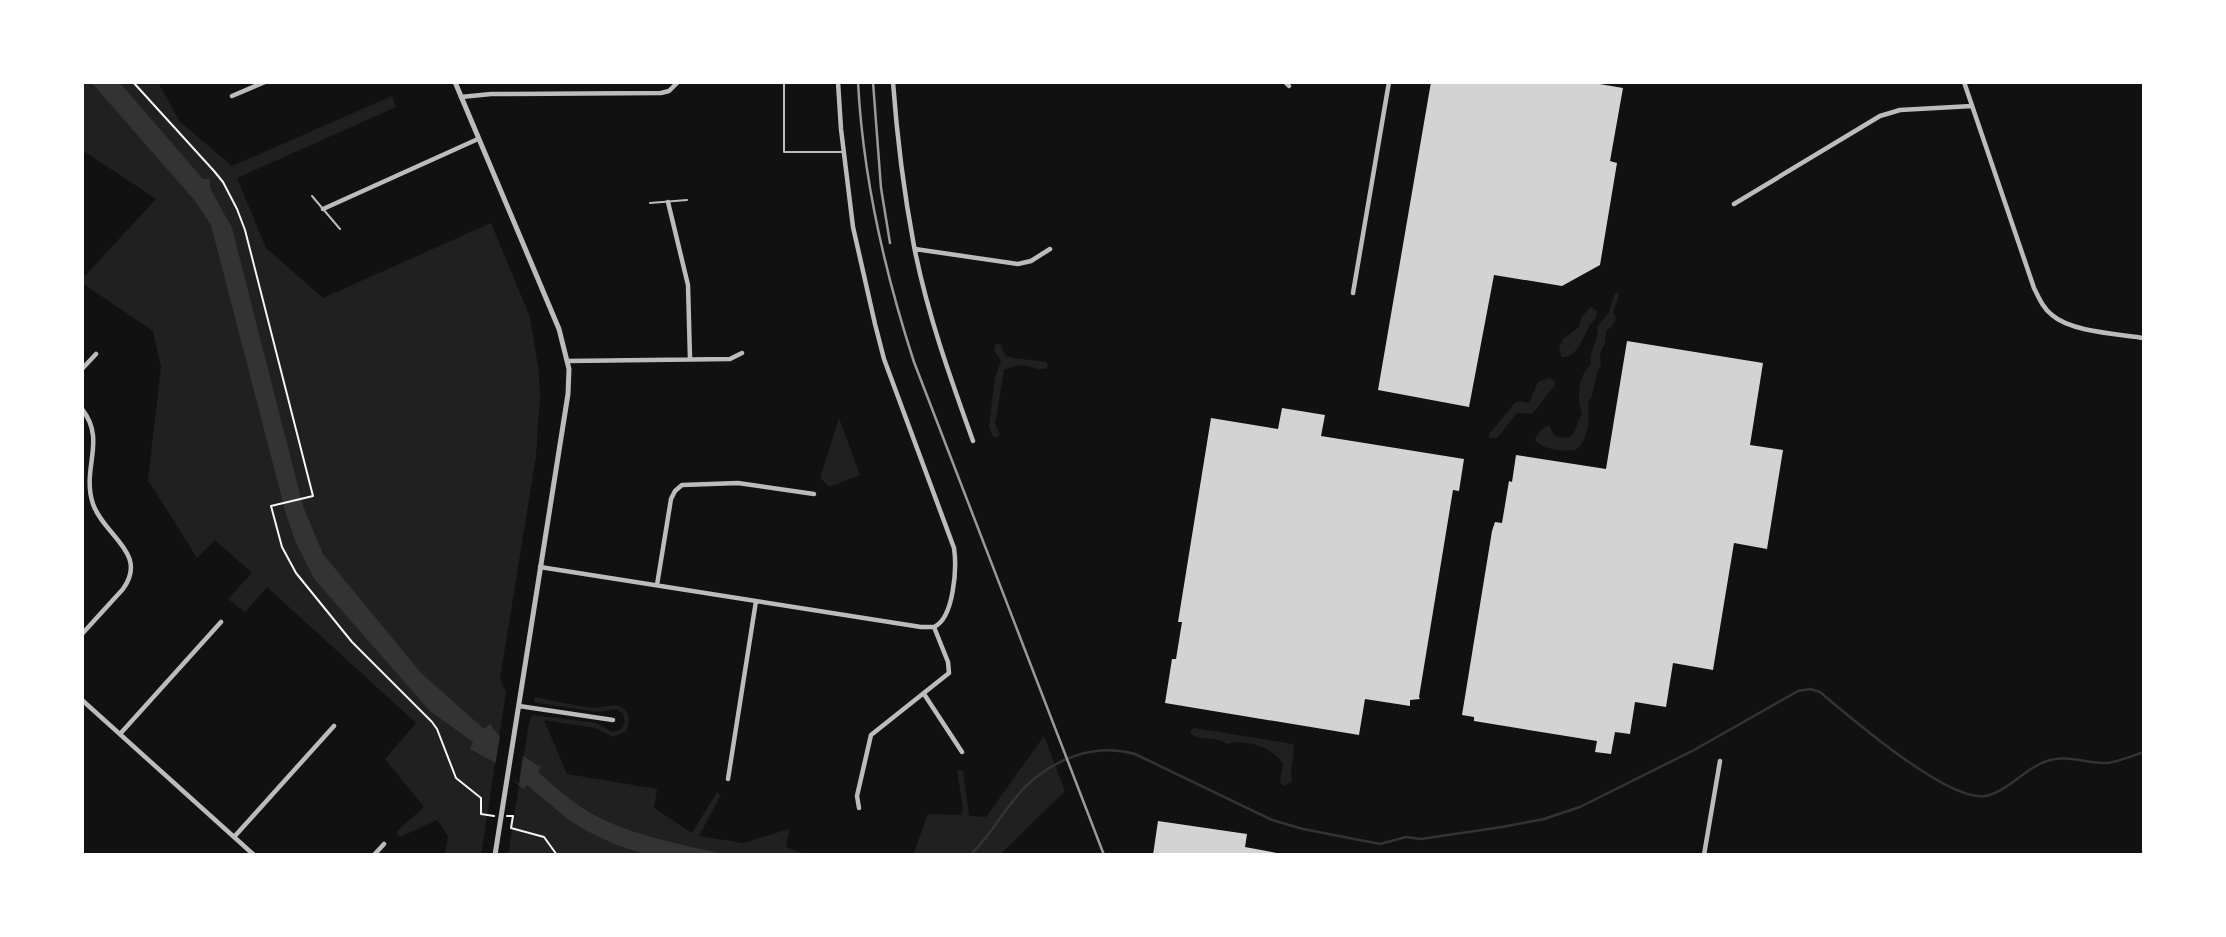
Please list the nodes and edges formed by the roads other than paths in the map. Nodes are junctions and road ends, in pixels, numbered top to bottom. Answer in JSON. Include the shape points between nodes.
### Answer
{"nodes":[{"id":1,"x":265,"y":82,"type":"edge"},
{"id":2,"x":455,"y":82,"type":"edge"},
{"id":3,"x":678,"y":82,"type":"edge"},
{"id":4,"x":784,"y":82,"type":"edge"},
{"id":5,"x":838,"y":82,"type":"edge"},
{"id":6,"x":893,"y":82,"type":"edge"},
{"id":7,"x":1389,"y":82,"type":"edge"},
{"id":8,"x":1964,"y":82,"type":"edge"},
{"id":9,"x":232,"y":96,"type":"dead end"},
{"id":10,"x":461,"y":97,"type":"junction"},
{"id":11,"x":1972,"y":106,"type":"junction"},
{"id":12,"x":478,"y":139,"type":"junction"},
{"id":13,"x":844,"y":152,"type":"junction"},
{"id":14,"x":312,"y":196,"type":"dead end"},
{"id":15,"x":687,"y":200,"type":"dead end"},
{"id":16,"x":668,"y":202,"type":"junction"},
{"id":17,"x":650,"y":203,"type":"dead end"},
{"id":18,"x":1734,"y":204,"type":"dead end"},
{"id":19,"x":323,"y":209,"type":"junction"},
{"id":20,"x":340,"y":229,"type":"dead end"},
{"id":21,"x":915,"y":249,"type":"junction"},
{"id":22,"x":1050,"y":249,"type":"dead end"},
{"id":23,"x":1353,"y":293,"type":"dead end"},
{"id":24,"x":2144,"y":338,"type":"edge"},
{"id":25,"x":742,"y":353,"type":"dead end"},
{"id":26,"x":96,"y":354,"type":"dead end"},
{"id":27,"x":690,"y":359,"type":"junction"},
{"id":28,"x":568,"y":361,"type":"junction"},
{"id":29,"x":82,"y":369,"type":"edge"},
{"id":30,"x":82,"y":409,"type":"edge"},
{"id":31,"x":973,"y":441,"type":"dead end"},
{"id":32,"x":814,"y":494,"type":"dead end"},
{"id":33,"x":540,"y":567,"type":"junction"},
{"id":34,"x":657,"y":585,"type":"junction"},
{"id":35,"x":756,"y":601,"type":"junction"},
{"id":36,"x":221,"y":622,"type":"dead end"},
{"id":37,"x":934,"y":627,"type":"junction"},
{"id":38,"x":82,"y":634,"type":"edge"},
{"id":39,"x":924,"y":694,"type":"junction"},
{"id":40,"x":82,"y":700,"type":"edge"},
{"id":41,"x":519,"y":706,"type":"junction"},
{"id":42,"x":613,"y":720,"type":"dead end"},
{"id":43,"x":334,"y":726,"type":"dead end"},
{"id":44,"x":120,"y":734,"type":"junction"},
{"id":45,"x":962,"y":752,"type":"dead end"},
{"id":46,"x":1720,"y":761,"type":"dead end"},
{"id":47,"x":728,"y":779,"type":"dead end"},
{"id":48,"x":859,"y":808,"type":"dead end"},
{"id":49,"x":234,"y":837,"type":"junction"},
{"id":50,"x":384,"y":844,"type":"dead end"},
{"id":51,"x":254,"y":855,"type":"edge"},
{"id":52,"x":374,"y":855,"type":"edge"},
{"id":53,"x":495,"y":855,"type":"edge"},
{"id":54,"x":1704,"y":855,"type":"edge"}],
"edges":[{"from":1,"to":9,"type":"street"},
{"from":2,"to":10,"type":"street"},
{"from":3,"to":10,"type":"street","via":[[661,93]]},
{"from":4,"to":13,"type":"lane","via":[[784,152]]},
{"from":5,"to":13,"type":"street"},
{"from":6,"to":21,"type":"street"},
{"from":7,"to":23,"type":"street"},
{"from":8,"to":11,"type":"street"},
{"from":10,"to":12,"type":"street"},
{"from":11,"to":18,"type":"street","via":[[1900,110],[1880,116]]},
{"from":11,"to":24,"type":"street","via":[[2043,305],[2069,324]]},
{"from":12,"to":19,"type":"street"},
{"from":12,"to":28,"type":"street"},
{"from":13,"to":37,"type":"street","via":[[858,254],[878,335],[954,548],[949,611]]},
{"from":14,"to":19,"type":"lane"},
{"from":15,"to":16,"type":"lane"},
{"from":16,"to":17,"type":"lane"},
{"from":16,"to":27,"type":"street","via":[[688,285]]},
{"from":19,"to":20,"type":"lane"},
{"from":21,"to":22,"type":"street","via":[[1018,264]]},
{"from":21,"to":31,"type":"street","via":[[946,365]]},
{"from":25,"to":27,"type":"street","via":[[730,359]]},
{"from":26,"to":29,"type":"street"},
{"from":27,"to":28,"type":"street"},
{"from":28,"to":33,"type":"street","via":[[568,394]]},
{"from":30,"to":38,"type":"street","via":[[93,425],[89,481],[93,504],[103,525],[126,550],[131,567],[123,589]]},
{"from":32,"to":34,"type":"street","via":[[738,482],[682,485],[671,499]]},
{"from":33,"to":34,"type":"street"},
{"from":33,"to":41,"type":"street"},
{"from":34,"to":35,"type":"street"},
{"from":35,"to":37,"type":"street"},
{"from":35,"to":47,"type":"street"},
{"from":36,"to":44,"type":"street"},
{"from":37,"to":39,"type":"street","via":[[949,673]]},
{"from":39,"to":45,"type":"street"},
{"from":39,"to":48,"type":"street","via":[[871,735],[857,796]]},
{"from":40,"to":44,"type":"street"},
{"from":41,"to":42,"type":"street"},
{"from":41,"to":53,"type":"street"},
{"from":43,"to":49,"type":"street"},
{"from":44,"to":49,"type":"street"},
{"from":46,"to":54,"type":"street"},
{"from":49,"to":51,"type":"street"},
{"from":50,"to":52,"type":"street"}]}
